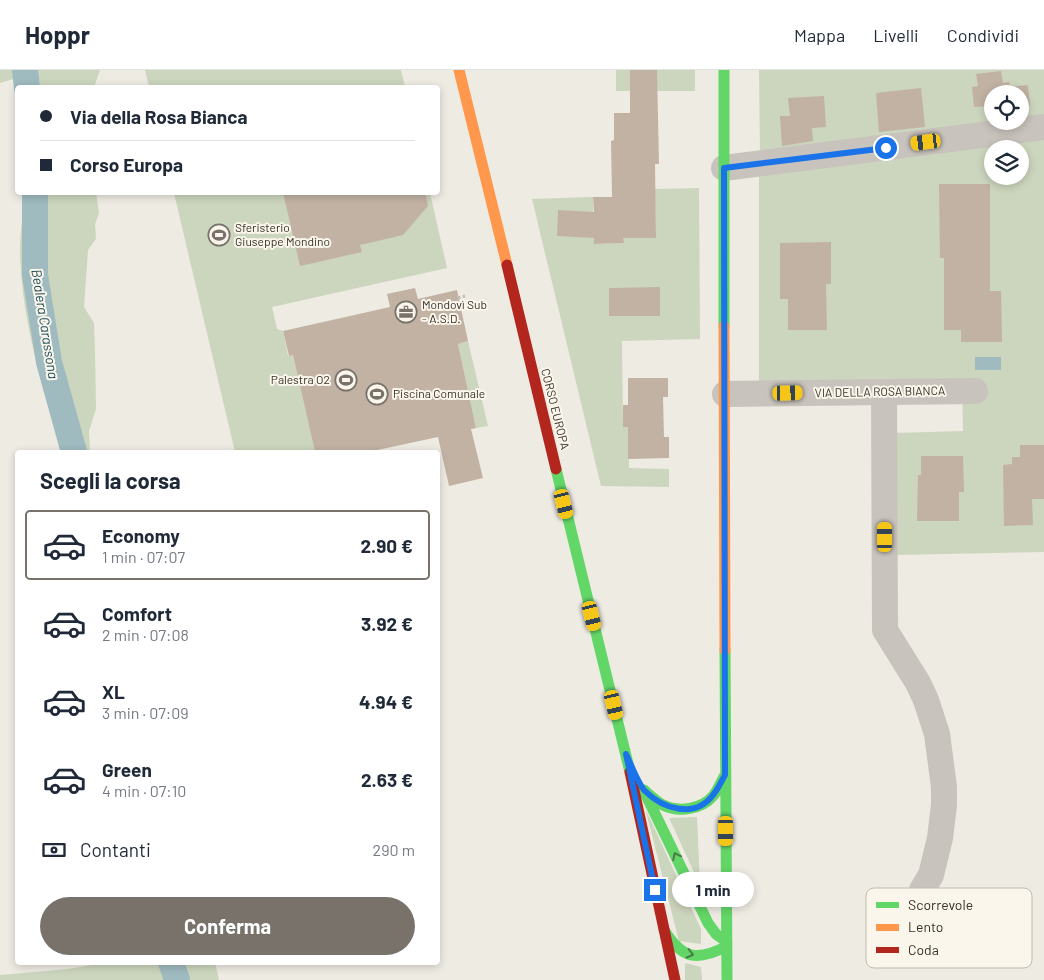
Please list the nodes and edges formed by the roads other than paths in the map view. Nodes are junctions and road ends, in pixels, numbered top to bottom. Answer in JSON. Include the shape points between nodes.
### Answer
{"nodes":[{"id":1,"x":459,"y":70,"type":"edge"},
{"id":2,"x":724,"y":70,"type":"edge"},
{"id":3,"x":1044,"y":128,"type":"edge"},
{"id":4,"x":724,"y":168,"type":"junction"},
{"id":5,"x":975,"y":390,"type":"dead end"},
{"id":6,"x":884,"y":392,"type":"junction"},
{"id":7,"x":725,"y":394,"type":"junction"},
{"id":8,"x":626,"y":754,"type":"junction"},
{"id":9,"x":725,"y":775,"type":"junction"},
{"id":10,"x":644,"y":790,"type":"junction"},
{"id":11,"x":923,"y":888,"type":"edge"},
{"id":12,"x":664,"y":929,"type":"junction"},
{"id":13,"x":727,"y":944,"type":"junction"},
{"id":14,"x":675,"y":980,"type":"edge"},
{"id":15,"x":727,"y":980,"type":"edge"}],
"edges":[{"from":1,"to":8,"type":"street","name":"CORSO EUROPA"},
{"from":2,"to":4,"type":"street"},
{"from":3,"to":4,"type":"street"},
{"from":4,"to":7,"type":"street"},
{"from":5,"to":6,"type":"street","name":"VIA DELLA ROSA BIANCA"},
{"from":6,"to":7,"type":"street","name":"VIA DELLA ROSA BIANCA"},
{"from":6,"to":11,"type":"street","via":[[885,630],[926,700],[937,734],[944,787],[940,838],[931,875]]},
{"from":7,"to":9,"type":"street"},
{"from":8,"to":10,"type":"street","name":"CORSO EUROPA"},
{"from":8,"to":12,"type":"street","name":"CORSO EUROPA"},
{"from":9,"to":10,"type":"street","name":"CORSO EUROPA","via":[[712,797],[690,809],[676,810],[661,804]]},
{"from":9,"to":13,"type":"street"},
{"from":13,"to":10,"type":"street","name":"CORSO EUROPA","one_way":true,"via":[[708,923]]},
{"from":12,"to":13,"type":"street","name":"CORSO EUROPA","one_way":true,"via":[[676,948],[694,956],[710,955]]},
{"from":12,"to":14,"type":"street","name":"CORSO EUROPA"},
{"from":13,"to":15,"type":"street"}]}
